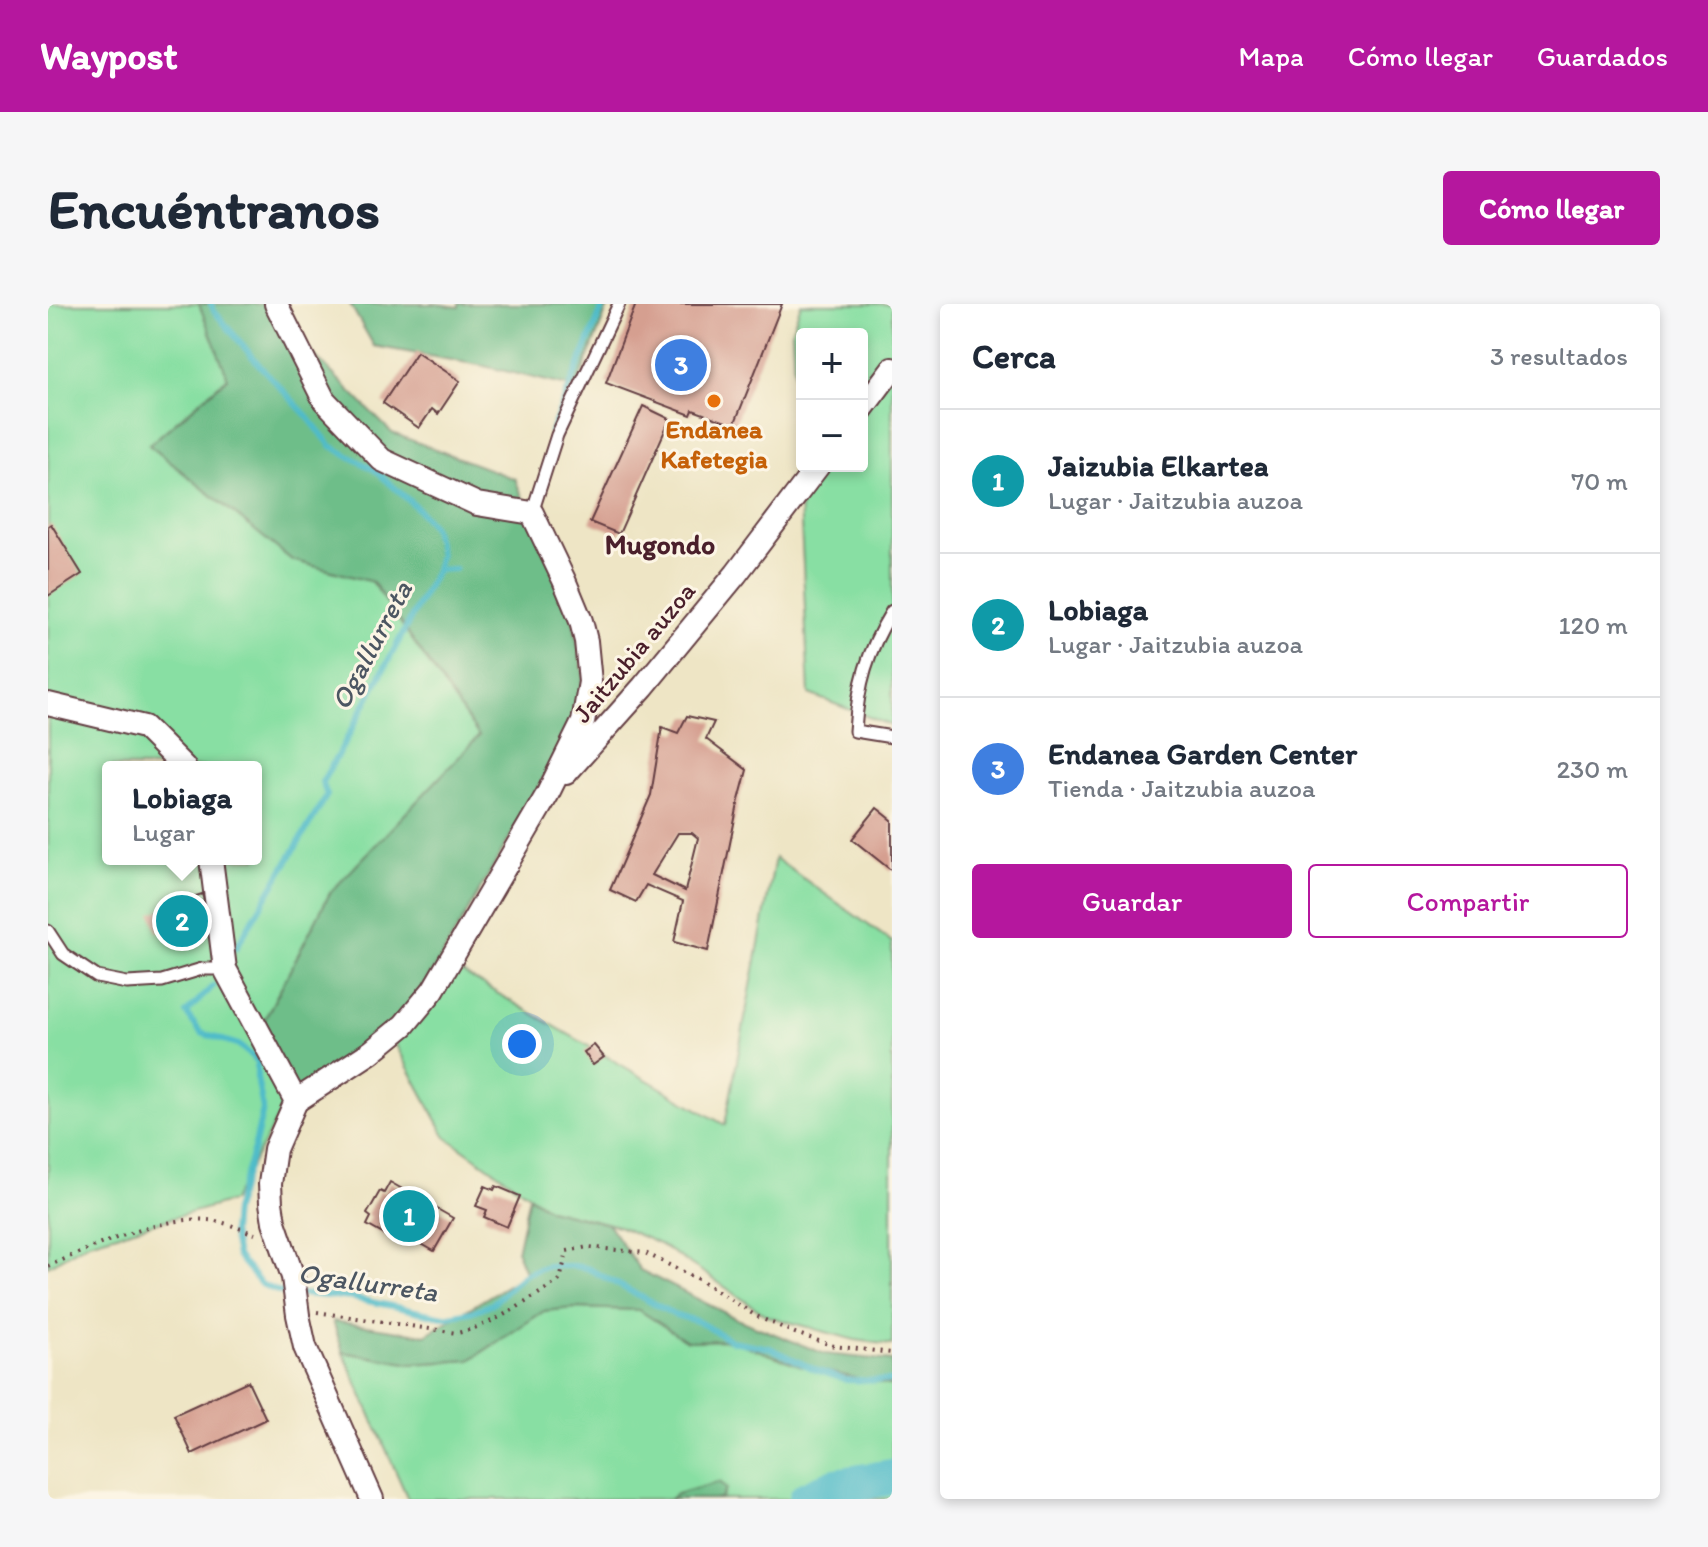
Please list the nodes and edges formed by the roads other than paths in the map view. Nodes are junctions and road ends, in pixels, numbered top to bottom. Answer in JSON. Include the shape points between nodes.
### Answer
{"nodes":[{"id":1,"x":276,"y":304,"type":"edge"},
{"id":2,"x":619,"y":304,"type":"edge"},
{"id":3,"x":892,"y":369,"type":"edge"},
{"id":4,"x":868,"y":401,"type":"edge"},
{"id":5,"x":813,"y":472,"type":"edge"},
{"id":6,"x":532,"y":513,"type":"junction"},
{"id":7,"x":892,"y":611,"type":"edge"},
{"id":8,"x":48,"y":704,"type":"edge"},
{"id":9,"x":892,"y":737,"type":"edge"},
{"id":10,"x":178,"y":761,"type":"edge"},
{"id":11,"x":547,"y":795,"type":"junction"},
{"id":12,"x":212,"y":865,"type":"edge"},
{"id":13,"x":48,"y":931,"type":"edge"},
{"id":14,"x":225,"y":969,"type":"junction"},
{"id":15,"x":296,"y":1101,"type":"junction"},
{"id":16,"x":372,"y":1499,"type":"edge"}],
"edges":[{"from":1,"to":6,"type":"street","via":[[324,400],[382,460],[477,504]]},
{"from":2,"to":6,"type":"lane","via":[[557,435]]},
{"from":3,"to":4,"type":"street"},
{"from":5,"to":11,"type":"street","name":"Jaitzubia auzoa","via":[[643,687]]},
{"from":6,"to":11,"type":"street","name":"Jaitzubia auzoa","via":[[581,621],[589,661],[583,722]]},
{"from":7,"to":9,"type":"lane","via":[[865,668],[855,731]]},
{"from":8,"to":10,"type":"street","via":[[144,727]]},
{"from":11,"to":15,"type":"street","name":"Jaitzubia auzoa","via":[[433,990],[404,1025],[371,1052]]},
{"from":12,"to":14,"type":"street"},
{"from":13,"to":14,"type":"lane","via":[[63,954],[97,977],[150,982]]},
{"from":14,"to":15,"type":"street"},
{"from":15,"to":16,"type":"street","via":[[275,1149],[270,1184],[274,1222],[293,1277],[311,1363]]}]}
